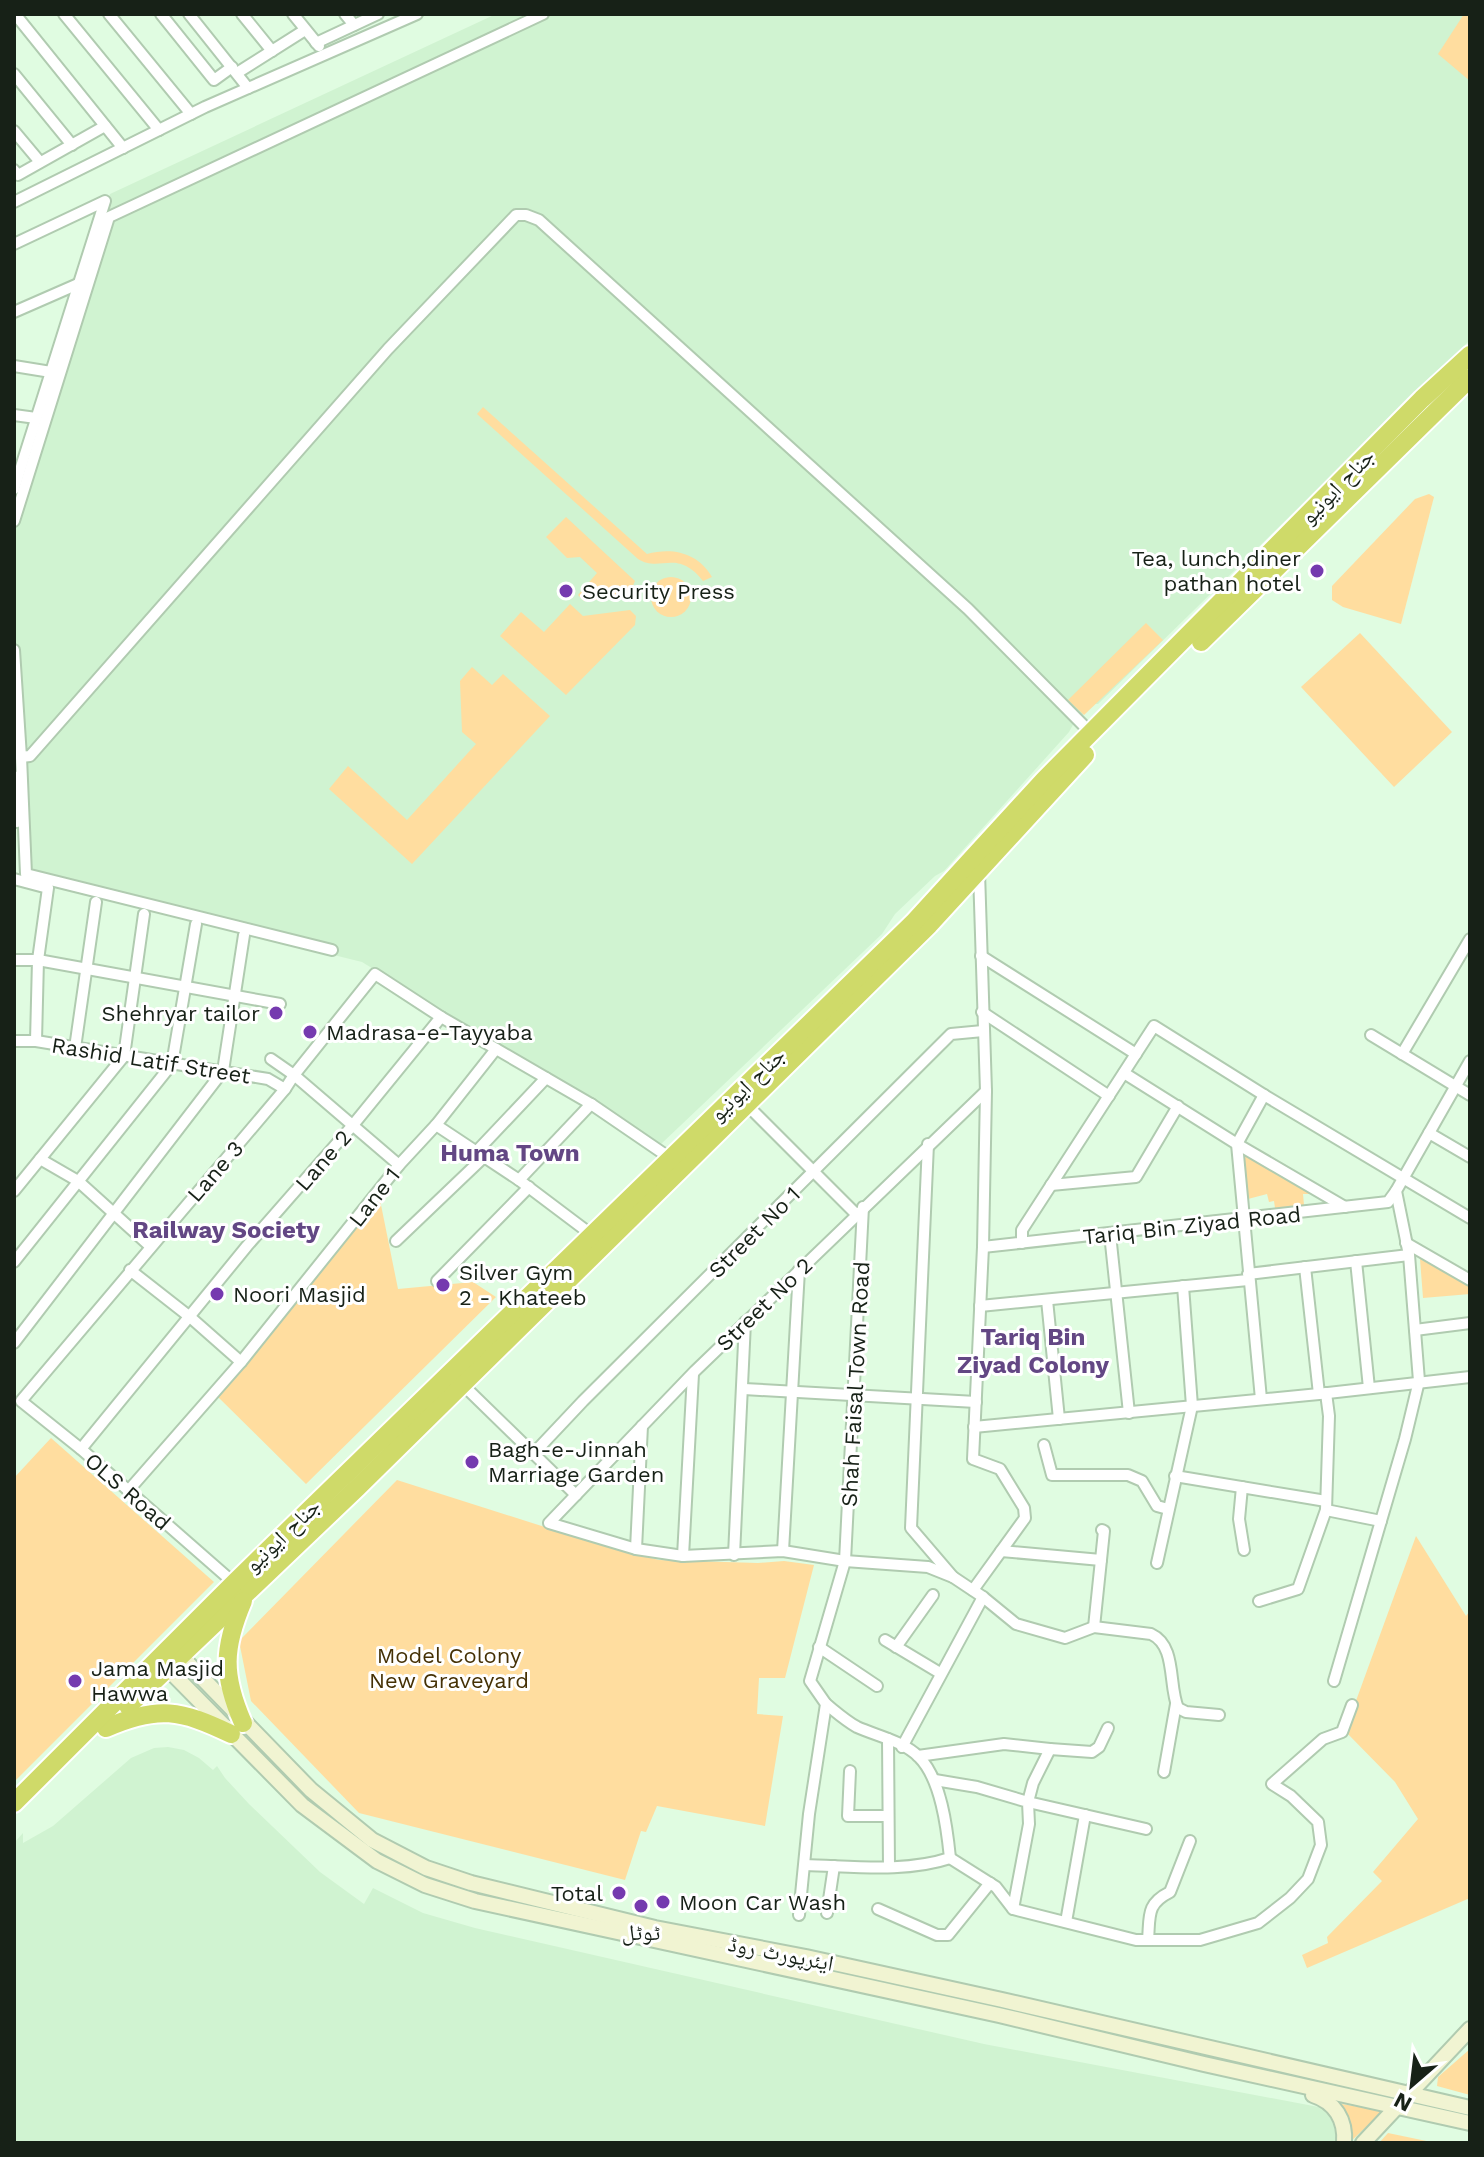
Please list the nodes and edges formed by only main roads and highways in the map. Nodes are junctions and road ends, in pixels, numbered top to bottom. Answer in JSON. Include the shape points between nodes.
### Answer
{"nodes":[{"id":1,"x":1470,"y":355,"type":"edge"},
{"id":2,"x":1470,"y":378,"type":"edge"},
{"id":3,"x":241,"y":1587,"type":"junction"},
{"id":4,"x":173,"y":1656,"type":"junction"},
{"id":5,"x":106,"y":1728,"type":"junction"},
{"id":6,"x":237,"y":1728,"type":"junction"},
{"id":7,"x":14,"y":1803,"type":"edge"},
{"id":8,"x":14,"y":1817,"type":"edge"},
{"id":9,"x":1470,"y":2029,"type":"edge"},
{"id":10,"x":1274,"y":2079,"type":"junction"},
{"id":11,"x":1407,"y":2095,"type":"junction"},
{"id":12,"x":1395,"y":2108,"type":"junction"},
{"id":13,"x":1470,"y":2108,"type":"edge"},
{"id":14,"x":1470,"y":2123,"type":"edge"},
{"id":15,"x":1344,"y":2143,"type":"edge"},
{"id":16,"x":1363,"y":2143,"type":"edge"}],
"edges":[{"from":1,"to":3,"type":"highway","name":"جناح ایونیو","via":[[1044,780],[913,923]]},
{"from":2,"to":3,"type":"highway","name":"جناح ایونیو","via":[[1090,749],[979,872],[747,1105],[357,1488]]},
{"from":3,"to":4,"type":"highway","name":"جناح ایونیو"},
{"from":3,"to":6,"type":"highway","via":[[227,1653]]},
{"from":4,"to":5,"type":"highway","name":"جناح ایونیو"},
{"from":4,"to":6,"type":"main road","name":"ایئرپورٹ روڈ"},
{"from":4,"to":7,"type":"highway","name":"جناح ایونیو"},
{"from":5,"to":6,"type":"highway","via":[[142,1714],[170,1712]]},
{"from":5,"to":8,"type":"highway","name":"جناح ایونیو"},
{"from":6,"to":10,"type":"main road","name":"ایئرپورٹ روڈ","via":[[302,1805],[377,1861],[425,1885],[490,1905]]},
{"from":6,"to":11,"type":"main road","name":"ایئرپورٹ روڈ","via":[[372,1840],[426,1868],[471,1883]]},
{"from":9,"to":11,"type":"main road"},
{"from":10,"to":12,"type":"main road","name":"ایئرپورٹ روڈ"},
{"from":10,"to":15,"type":"main road","via":[[1333,2106]]},
{"from":11,"to":12,"type":"main road"},
{"from":11,"to":13,"type":"main road","name":"ایئرپورٹ روڈ"},
{"from":12,"to":14,"type":"main road","name":"ایئرپورٹ روڈ"},
{"from":12,"to":16,"type":"main road"}]}
